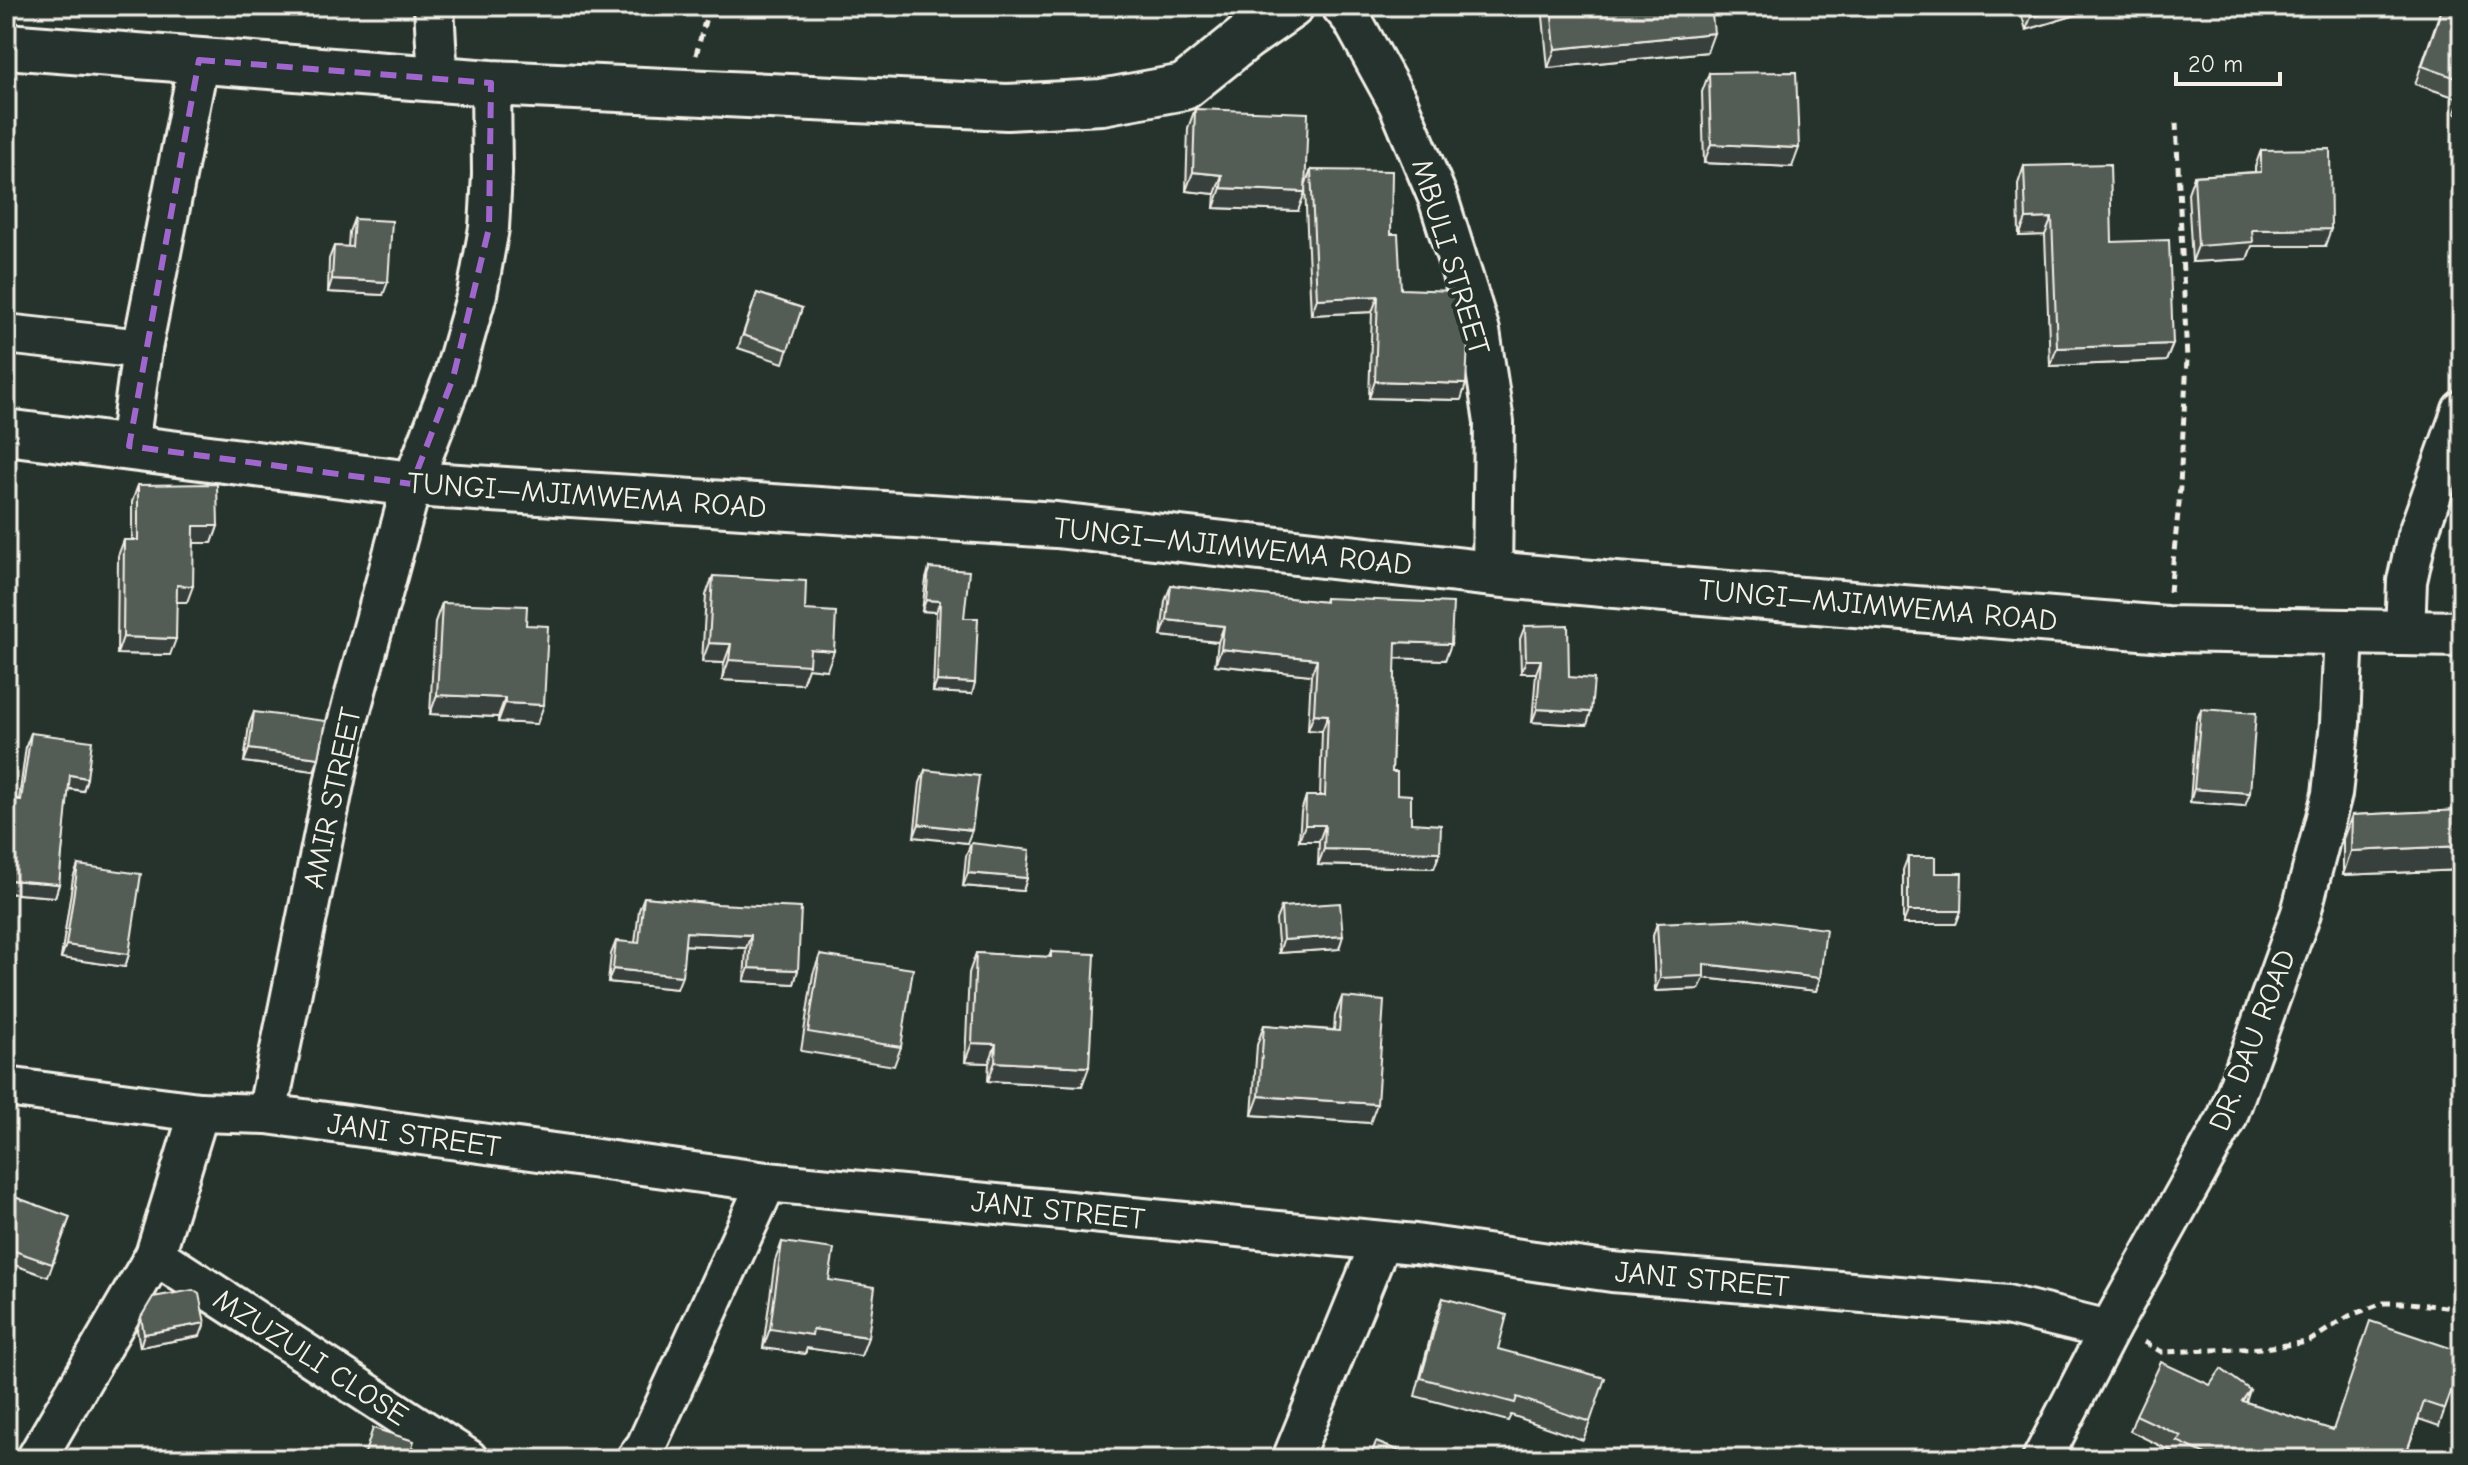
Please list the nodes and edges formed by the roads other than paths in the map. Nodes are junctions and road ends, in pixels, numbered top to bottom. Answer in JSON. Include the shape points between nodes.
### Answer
{"nodes":[{"id":1,"x":434,"y":6,"type":"edge"},
{"id":2,"x":1291,"y":6,"type":"edge"},
{"id":3,"x":1341,"y":6,"type":"edge"},
{"id":4,"x":6,"y":46,"type":"edge"},
{"id":5,"x":199,"y":60,"type":"junction"},
{"id":6,"x":438,"y":80,"type":"junction"},
{"id":7,"x":491,"y":83,"type":"junction"},
{"id":8,"x":6,"y":334,"type":"edge"},
{"id":9,"x":142,"y":349,"type":"junction"},
{"id":10,"x":2462,"y":410,"type":"edge"},
{"id":11,"x":6,"y":432,"type":"edge"},
{"id":12,"x":129,"y":446,"type":"junction"},
{"id":13,"x":412,"y":484,"type":"junction"},
{"id":14,"x":1492,"y":574,"type":"junction"},
{"id":15,"x":2344,"y":632,"type":"junction"},
{"id":16,"x":2405,"y":633,"type":"junction"},
{"id":17,"x":2462,"y":634,"type":"edge"},
{"id":18,"x":6,"y":1087,"type":"edge"},
{"id":19,"x":199,"y":1112,"type":"junction"},
{"id":20,"x":267,"y":1114,"type":"junction"},
{"id":21,"x":767,"y":1182,"type":"junction"},
{"id":22,"x":1381,"y":1241,"type":"junction"},
{"id":23,"x":155,"y":1255,"type":"junction"},
{"id":24,"x":2112,"y":1325,"type":"junction"},
{"id":25,"x":36,"y":1459,"type":"edge"},
{"id":26,"x":468,"y":1459,"type":"edge"},
{"id":27,"x":636,"y":1459,"type":"edge"},
{"id":28,"x":1292,"y":1459,"type":"edge"},
{"id":29,"x":2042,"y":1459,"type":"edge"}],
"edges":[{"from":1,"to":6,"type":"street"},
{"from":2,"to":7,"type":"street","via":[[1184,87],[1102,102],[1007,107]]},
{"from":3,"to":14,"type":"street","name":"MBULI STREET","via":[[1398,103],[1438,198],[1480,331],[1494,422]]},
{"from":4,"to":5,"type":"street"},
{"from":5,"to":6,"type":"street"},
{"from":5,"to":9,"type":"street"},
{"from":6,"to":7,"type":"street"},
{"from":7,"to":13,"type":"street","name":"AMIR STREET","via":[[489,228],[477,294],[453,378]]},
{"from":8,"to":9,"type":"street"},
{"from":9,"to":12,"type":"street"},
{"from":10,"to":16,"type":"street","via":[[2417,536],[2407,581]]},
{"from":11,"to":12,"type":"street","name":"TUNGI—MJIMWEMA ROAD"},
{"from":12,"to":13,"type":"street","name":"TUNGI—MJIMWEMA ROAD"},
{"from":13,"to":14,"type":"street","name":"TUNGI—MJIMWEMA ROAD","via":[[1056,525]]},
{"from":13,"to":20,"type":"street","name":"AMIR STREET","via":[[344,735]]},
{"from":14,"to":15,"type":"street","name":"TUNGI—MJIMWEMA ROAD","via":[[2166,629]]},
{"from":15,"to":16,"type":"street","name":"TUNGI—MJIMWEMA ROAD"},
{"from":15,"to":24,"type":"street","name":"DR. DAU ROAD","via":[[2332,794],[2301,913],[2227,1118]]},
{"from":16,"to":17,"type":"street","name":"TUNGI—MJIMWEMA ROAD"},
{"from":18,"to":19,"type":"street","name":"JANI STREET"},
{"from":19,"to":20,"type":"street","name":"JANI STREET"},
{"from":19,"to":23,"type":"street"},
{"from":20,"to":21,"type":"street","name":"JANI STREET"},
{"from":21,"to":22,"type":"street","name":"JANI STREET"},
{"from":21,"to":27,"type":"street"},
{"from":22,"to":24,"type":"street","name":"JANI STREET","via":[[1612,1272],[2007,1305]]},
{"from":22,"to":28,"type":"street"},
{"from":23,"to":25,"type":"street"},
{"from":23,"to":26,"type":"street","name":"MZUZULI CLOSE"},
{"from":24,"to":29,"type":"street","name":"DR. DAU ROAD"}]}
